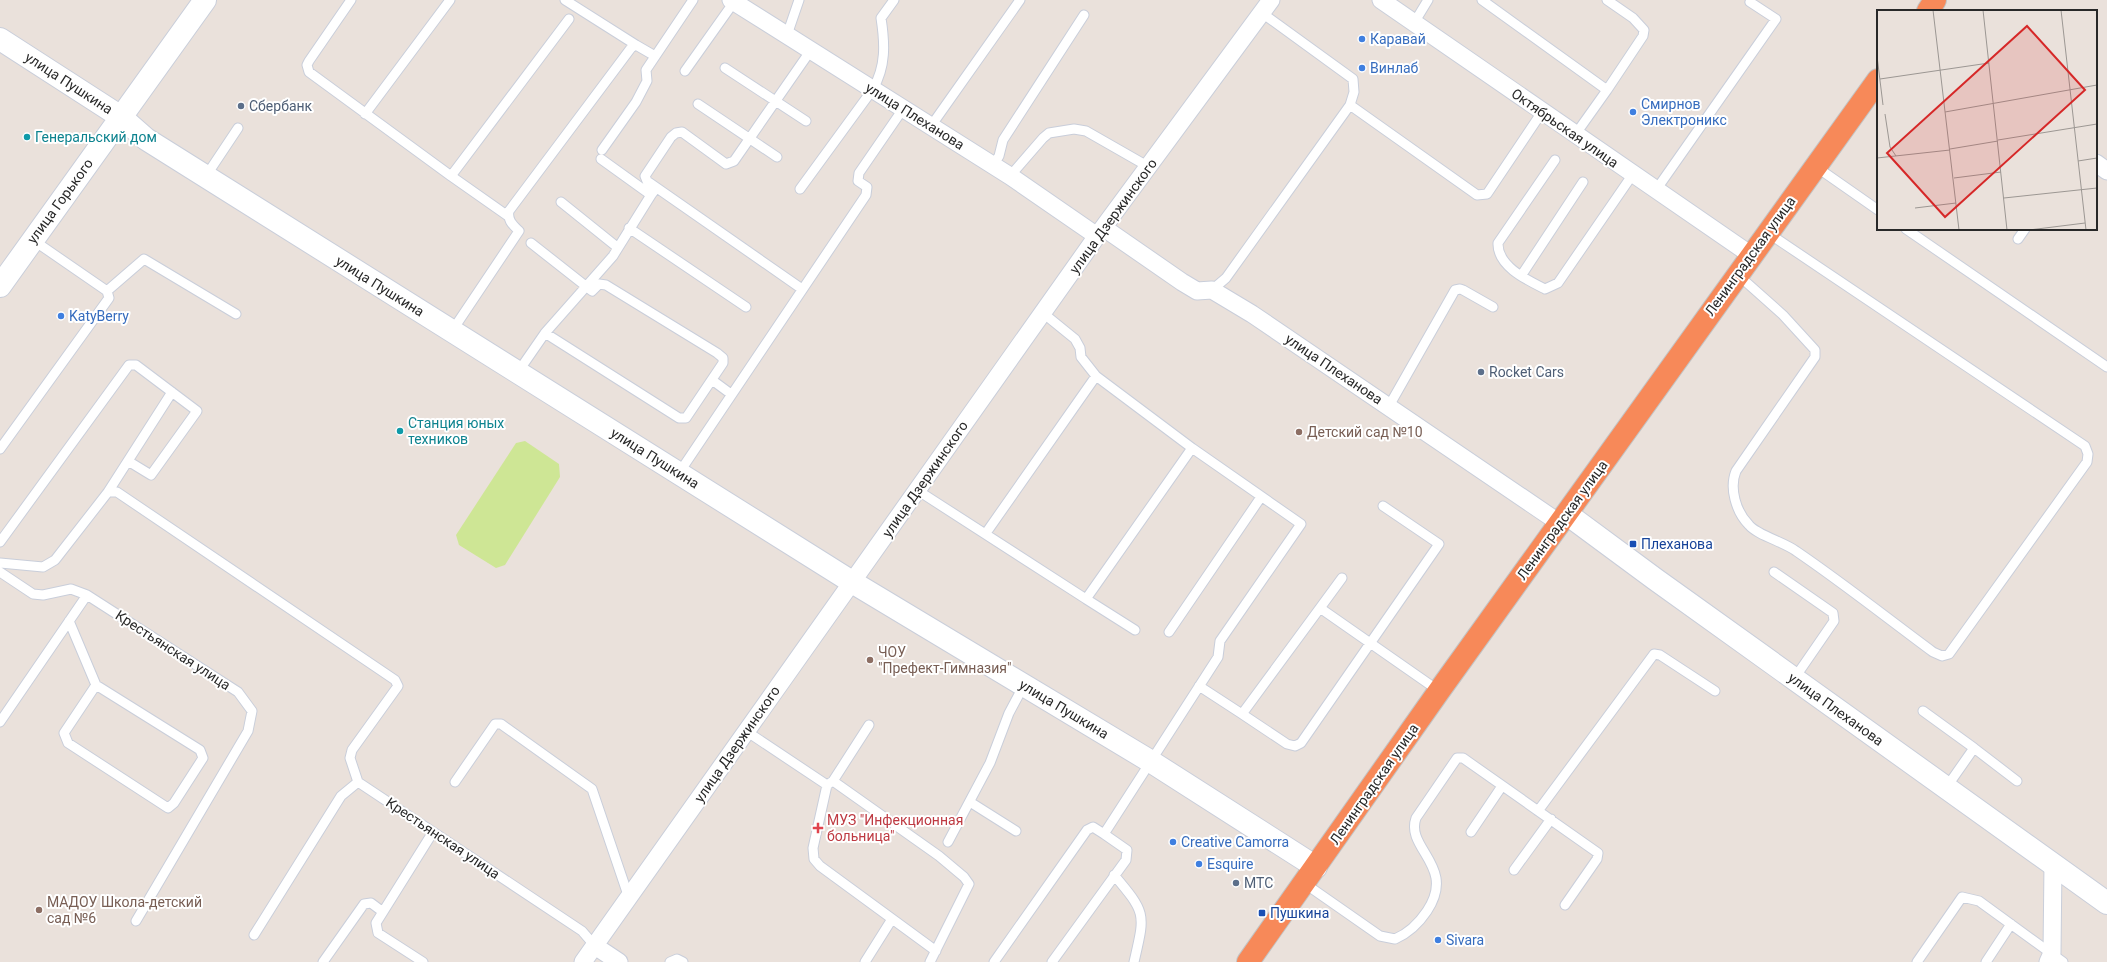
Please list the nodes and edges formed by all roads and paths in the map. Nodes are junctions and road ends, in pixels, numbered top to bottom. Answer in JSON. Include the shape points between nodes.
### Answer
{"nodes":[{"id":1,"x":205,"y":0,"type":"edge"},
{"id":2,"x":351,"y":0,"type":"edge"},
{"id":3,"x":450,"y":0,"type":"edge"},
{"id":4,"x":565,"y":0,"type":"edge"},
{"id":5,"x":693,"y":0,"type":"edge"},
{"id":6,"x":799,"y":0,"type":"edge"},
{"id":7,"x":894,"y":0,"type":"edge"},
{"id":8,"x":1020,"y":0,"type":"edge"},
{"id":9,"x":1381,"y":0,"type":"edge"},
{"id":10,"x":1428,"y":0,"type":"edge"},
{"id":11,"x":1482,"y":0,"type":"edge"},
{"id":12,"x":1607,"y":0,"type":"edge"},
{"id":13,"x":1752,"y":0,"type":"edge"},
{"id":14,"x":1935,"y":0,"type":"edge"},
{"id":15,"x":732,"y":1,"type":"edge"},
{"id":16,"x":1266,"y":7,"type":"edge"},
{"id":17,"x":1929,"y":10,"type":"edge"},
{"id":18,"x":1084,"y":15,"type":"dead end"},
{"id":19,"x":569,"y":19,"type":"dead end"},
{"id":20,"x":1414,"y":23,"type":"junction"},
{"id":21,"x":787,"y":35,"type":"junction"},
{"id":22,"x":0,"y":39,"type":"edge"},
{"id":23,"x":636,"y":45,"type":"junction"},
{"id":24,"x":811,"y":50,"type":"junction"},
{"id":25,"x":655,"y":56,"type":"junction"},
{"id":26,"x":725,"y":68,"type":"dead end"},
{"id":27,"x":685,"y":71,"type":"dead end"},
{"id":28,"x":1877,"y":81,"type":"edge"},
{"id":29,"x":873,"y":89,"type":"junction"},
{"id":30,"x":1607,"y":90,"type":"junction"},
{"id":31,"x":776,"y":100,"type":"junction"},
{"id":32,"x":698,"y":104,"type":"dead end"},
{"id":33,"x":1350,"y":105,"type":"junction"},
{"id":34,"x":904,"y":109,"type":"junction"},
{"id":35,"x":1542,"y":112,"type":"junction"},
{"id":36,"x":365,"y":114,"type":"junction"},
{"id":37,"x":121,"y":117,"type":"junction"},
{"id":38,"x":806,"y":121,"type":"dead end"},
{"id":39,"x":931,"y":126,"type":"junction"},
{"id":40,"x":238,"y":128,"type":"dead end"},
{"id":41,"x":1575,"y":135,"type":"junction"},
{"id":42,"x":750,"y":139,"type":"junction"},
{"id":43,"x":602,"y":150,"type":"dead end"},
{"id":44,"x":776,"y":157,"type":"dead end"},
{"id":45,"x":601,"y":159,"type":"dead end"},
{"id":46,"x":1555,"y":160,"type":"dead end"},
{"id":47,"x":2097,"y":164,"type":"edge"},
{"id":48,"x":993,"y":165,"type":"junction"},
{"id":49,"x":1815,"y":166,"type":"junction"},
{"id":50,"x":1149,"y":167,"type":"junction"},
{"id":51,"x":2107,"y":171,"type":"edge"},
{"id":52,"x":1633,"y":174,"type":"junction"},
{"id":53,"x":206,"y":176,"type":"junction"},
{"id":54,"x":451,"y":176,"type":"junction"},
{"id":55,"x":1010,"y":176,"type":"junction"},
{"id":56,"x":1583,"y":182,"type":"dead end"},
{"id":57,"x":656,"y":188,"type":"junction"},
{"id":58,"x":800,"y":188,"type":"dead end"},
{"id":59,"x":1656,"y":190,"type":"junction"},
{"id":60,"x":651,"y":195,"type":"junction"},
{"id":61,"x":560,"y":202,"type":"dead end"},
{"id":62,"x":1877,"y":209,"type":"edge"},
{"id":63,"x":508,"y":216,"type":"junction"},
{"id":64,"x":629,"y":228,"type":"junction"},
{"id":65,"x":1907,"y":230,"type":"edge"},
{"id":66,"x":2024,"y":230,"type":"edge"},
{"id":67,"x":1100,"y":232,"type":"junction"},
{"id":68,"x":1767,"y":232,"type":"junction"},
{"id":69,"x":2018,"y":239,"type":"dead end"},
{"id":70,"x":33,"y":240,"type":"junction"},
{"id":71,"x":531,"y":243,"type":"dead end"},
{"id":72,"x":618,"y":247,"type":"junction"},
{"id":73,"x":1751,"y":255,"type":"junction"},
{"id":74,"x":1737,"y":274,"type":"junction"},
{"id":75,"x":1521,"y":276,"type":"junction"},
{"id":76,"x":586,"y":285,"type":"junction"},
{"id":77,"x":0,"y":286,"type":"edge"},
{"id":78,"x":802,"y":289,"type":"junction"},
{"id":79,"x":1212,"y":290,"type":"junction"},
{"id":80,"x":107,"y":291,"type":"junction"},
{"id":81,"x":746,"y":307,"type":"dead end"},
{"id":82,"x":1493,"y":307,"type":"dead end"},
{"id":83,"x":1043,"y":313,"type":"junction"},
{"id":84,"x":236,"y":314,"type":"dead end"},
{"id":85,"x":452,"y":331,"type":"junction"},
{"id":86,"x":545,"y":333,"type":"junction"},
{"id":87,"x":2107,"y":367,"type":"edge"},
{"id":88,"x":518,"y":372,"type":"junction"},
{"id":89,"x":1096,"y":376,"type":"junction"},
{"id":90,"x":712,"y":380,"type":"junction"},
{"id":91,"x":172,"y":392,"type":"junction"},
{"id":92,"x":731,"y":394,"type":"junction"},
{"id":93,"x":1389,"y":406,"type":"junction"},
{"id":94,"x":1192,"y":448,"type":"junction"},
{"id":95,"x":0,"y":449,"type":"edge"},
{"id":96,"x":128,"y":461,"type":"junction"},
{"id":97,"x":679,"y":473,"type":"junction"},
{"id":98,"x":917,"y":490,"type":"junction"},
{"id":99,"x":108,"y":492,"type":"junction"},
{"id":100,"x":1261,"y":497,"type":"junction"},
{"id":101,"x":1383,"y":506,"type":"dead end"},
{"id":102,"x":1564,"y":519,"type":"junction"},
{"id":103,"x":986,"y":533,"type":"junction"},
{"id":104,"x":0,"y":542,"type":"edge"},
{"id":105,"x":0,"y":563,"type":"edge"},
{"id":106,"x":0,"y":572,"type":"edge"},
{"id":107,"x":1774,"y":572,"type":"dead end"},
{"id":108,"x":1342,"y":578,"type":"dead end"},
{"id":109,"x":852,"y":582,"type":"junction"},
{"id":110,"x":87,"y":595,"type":"junction"},
{"id":111,"x":1086,"y":599,"type":"junction"},
{"id":112,"x":1320,"y":608,"type":"junction"},
{"id":113,"x":69,"y":622,"type":"junction"},
{"id":114,"x":1136,"y":630,"type":"dead end"},
{"id":115,"x":1169,"y":632,"type":"dead end"},
{"id":116,"x":1370,"y":643,"type":"junction"},
{"id":117,"x":1794,"y":679,"type":"junction"},
{"id":118,"x":96,"y":685,"type":"junction"},
{"id":119,"x":1024,"y":686,"type":"junction"},
{"id":120,"x":1199,"y":686,"type":"junction"},
{"id":121,"x":1439,"y":691,"type":"junction"},
{"id":122,"x":1715,"y":691,"type":"dead end"},
{"id":123,"x":1924,"y":711,"type":"dead end"},
{"id":124,"x":1242,"y":714,"type":"junction"},
{"id":125,"x":0,"y":722,"type":"edge"},
{"id":126,"x":870,"y":725,"type":"dead end"},
{"id":127,"x":746,"y":731,"type":"junction"},
{"id":128,"x":1974,"y":748,"type":"junction"},
{"id":129,"x":1150,"y":761,"type":"junction"},
{"id":130,"x":2017,"y":781,"type":"dead end"},
{"id":131,"x":358,"y":782,"type":"junction"},
{"id":132,"x":455,"y":782,"type":"dead end"},
{"id":133,"x":830,"y":783,"type":"junction"},
{"id":134,"x":1502,"y":786,"type":"junction"},
{"id":135,"x":1946,"y":788,"type":"junction"},
{"id":136,"x":970,"y":802,"type":"junction"},
{"id":137,"x":1538,"y":811,"type":"junction"},
{"id":138,"x":1551,"y":820,"type":"junction"},
{"id":139,"x":1016,"y":831,"type":"dead end"},
{"id":140,"x":433,"y":832,"type":"junction"},
{"id":141,"x":1471,"y":832,"type":"dead end"},
{"id":142,"x":1104,"y":834,"type":"junction"},
{"id":143,"x":948,"y":842,"type":"dead end"},
{"id":144,"x":2053,"y":864,"type":"junction"},
{"id":145,"x":1514,"y":870,"type":"dead end"},
{"id":146,"x":1114,"y":875,"type":"junction"},
{"id":147,"x":1310,"y":875,"type":"junction"},
{"id":148,"x":629,"y":898,"type":"junction"},
{"id":149,"x":2107,"y":903,"type":"edge"},
{"id":150,"x":1565,"y":905,"type":"dead end"},
{"id":151,"x":383,"y":912,"type":"junction"},
{"id":152,"x":892,"y":919,"type":"junction"},
{"id":153,"x":136,"y":921,"type":"dead end"},
{"id":154,"x":2011,"y":924,"type":"junction"},
{"id":155,"x":254,"y":935,"type":"dead end"},
{"id":156,"x":595,"y":946,"type":"junction"},
{"id":157,"x":936,"y":951,"type":"junction"},
{"id":158,"x":2054,"y":959,"type":"edge"},
{"id":159,"x":323,"y":962,"type":"edge"},
{"id":160,"x":423,"y":962,"type":"edge"},
{"id":161,"x":583,"y":962,"type":"edge"},
{"id":162,"x":619,"y":962,"type":"edge"},
{"id":163,"x":670,"y":962,"type":"edge"},
{"id":164,"x":683,"y":962,"type":"edge"},
{"id":165,"x":866,"y":962,"type":"edge"},
{"id":166,"x":930,"y":962,"type":"edge"},
{"id":167,"x":994,"y":962,"type":"edge"},
{"id":168,"x":1052,"y":962,"type":"edge"},
{"id":169,"x":1134,"y":962,"type":"edge"},
{"id":170,"x":1248,"y":962,"type":"edge"},
{"id":171,"x":1917,"y":962,"type":"edge"},
{"id":172,"x":1986,"y":962,"type":"edge"}],
"edges":[{"from":1,"to":37,"type":"main road","name":"улица Горького"},
{"from":2,"to":36,"type":"lane","via":[[307,65],[309,72]]},
{"from":3,"to":36,"type":"lane"},
{"from":4,"to":23,"type":"lane"},
{"from":5,"to":25,"type":"lane"},
{"from":6,"to":21,"type":"lane"},
{"from":7,"to":29,"type":"lane","via":[[881,18],[885,43],[883,68]]},
{"from":8,"to":39,"type":"lane"},
{"from":9,"to":20,"type":"street","name":"Октябрьская улица"},
{"from":10,"to":20,"type":"lane"},
{"from":11,"to":30,"type":"lane"},
{"from":12,"to":30,"type":"lane","via":[[1633,18],[1644,30],[1643,36]]},
{"from":13,"to":59,"type":"lane","via":[[1750,2],[1776,19]]},
{"from":14,"to":17,"type":"highway"},
{"from":15,"to":21,"type":"street","name":"улица Плеханова"},
{"from":15,"to":27,"type":"lane"},
{"from":16,"to":33,"type":"lane","via":[[1353,79],[1354,92]]},
{"from":16,"to":50,"type":"street","name":"улица Дзержинского"},
{"from":18,"to":48,"type":"lane","via":[[1003,140]]},
{"from":19,"to":54,"type":"lane"},
{"from":20,"to":35,"type":"street","name":"Октябрьская улица"},
{"from":21,"to":24,"type":"street","name":"улица Плеханова"},
{"from":22,"to":37,"type":"main road","name":"улица Пушкина"},
{"from":23,"to":25,"type":"lane"},
{"from":23,"to":63,"type":"lane","via":[[631,48]]},
{"from":24,"to":29,"type":"street","name":"улица Плеханова"},
{"from":24,"to":31,"type":"lane"},
{"from":25,"to":43,"type":"lane","via":[[646,70],[647,80],[636,102]]},
{"from":26,"to":31,"type":"lane"},
{"from":28,"to":49,"type":"highway","name":"Ленинградская улица"},
{"from":29,"to":34,"type":"street","name":"улица Плеханова"},
{"from":29,"to":58,"type":"lane"},
{"from":30,"to":41,"type":"lane"},
{"from":31,"to":38,"type":"lane"},
{"from":31,"to":42,"type":"lane"},
{"from":32,"to":42,"type":"lane"},
{"from":33,"to":35,"type":"lane","via":[[1477,195],[1487,194]]},
{"from":33,"to":79,"type":"lane","via":[[1226,278]]},
{"from":34,"to":39,"type":"street","name":"улица Плеханова"},
{"from":34,"to":78,"type":"lane","via":[[859,173],[858,181],[867,187],[866,196]]},
{"from":35,"to":41,"type":"street","name":"Октябрьская улица"},
{"from":36,"to":54,"type":"lane"},
{"from":37,"to":53,"type":"main road","name":"улица Пушкина","via":[[146,139]]},
{"from":37,"to":70,"type":"main road","name":"улица Горького"},
{"from":39,"to":48,"type":"street","name":"улица Плеханова"},
{"from":40,"to":53,"type":"lane"},
{"from":41,"to":52,"type":"street","name":"Октябрьская улица"},
{"from":42,"to":44,"type":"lane"},
{"from":42,"to":57,"type":"lane","via":[[734,161],[726,164],[682,132],[676,133],[645,176]]},
{"from":45,"to":60,"type":"lane"},
{"from":46,"to":75,"type":"lane","via":[[1498,243],[1498,250],[1504,261]]},
{"from":47,"to":51,"type":"street"},
{"from":48,"to":55,"type":"street","name":"улица Плеханова"},
{"from":49,"to":62,"type":"lane"},
{"from":49,"to":68,"type":"highway","name":"Ленинградская улица"},
{"from":50,"to":55,"type":"lane","via":[[1086,131],[1074,129],[1049,133]]},
{"from":50,"to":67,"type":"street","name":"улица Дзержинского"},
{"from":52,"to":59,"type":"street","name":"Октябрьская улица"},
{"from":52,"to":75,"type":"lane","via":[[1558,283],[1545,289]]},
{"from":53,"to":85,"type":"main road","name":"улица Пушкина"},
{"from":54,"to":63,"type":"lane"},
{"from":55,"to":67,"type":"street","name":"улица Плеханова"},
{"from":56,"to":75,"type":"lane"},
{"from":57,"to":60,"type":"lane"},
{"from":57,"to":78,"type":"lane"},
{"from":59,"to":73,"type":"street","name":"Октябрьская улица"},
{"from":60,"to":64,"type":"lane"},
{"from":61,"to":72,"type":"lane"},
{"from":63,"to":85,"type":"lane","via":[[519,231]]},
{"from":64,"to":72,"type":"lane"},
{"from":64,"to":81,"type":"lane"},
{"from":65,"to":87,"type":"lane"},
{"from":66,"to":69,"type":"lane"},
{"from":67,"to":79,"type":"street","name":"улица Плеханова","via":[[1197,291]]},
{"from":67,"to":83,"type":"street","name":"улица Дзержинского"},
{"from":68,"to":73,"type":"highway","name":"Ленинградская улица"},
{"from":68,"to":74,"type":"lane","via":[[2085,446],[2087,462],[1949,654],[1942,656],[1933,652],[1851,588],[1778,539],[1755,530],[1744,518],[1732,486],[1736,471],[1815,357],[1815,350],[1783,315]]},
{"from":70,"to":77,"type":"main road","name":"улица Горького"},
{"from":70,"to":80,"type":"lane"},
{"from":71,"to":76,"type":"lane"},
{"from":72,"to":76,"type":"lane"},
{"from":73,"to":74,"type":"highway","name":"Ленинградская улица"},
{"from":74,"to":102,"type":"highway","name":"Ленинградская улица"},
{"from":76,"to":86,"type":"lane"},
{"from":76,"to":90,"type":"lane","via":[[592,291],[599,284],[606,285],[717,353],[723,358],[723,363]]},
{"from":78,"to":92,"type":"lane"},
{"from":79,"to":93,"type":"street","name":"улица Плеханова"},
{"from":80,"to":84,"type":"lane","via":[[144,259]]},
{"from":80,"to":95,"type":"lane","via":[[109,298]]},
{"from":82,"to":93,"type":"lane","via":[[1460,289],[1455,290]]},
{"from":83,"to":89,"type":"lane","via":[[1075,339],[1081,357]]},
{"from":83,"to":98,"type":"street","name":"улица Дзержинского"},
{"from":85,"to":88,"type":"main road","name":"улица Пушкина"},
{"from":86,"to":88,"type":"lane"},
{"from":86,"to":90,"type":"lane","via":[[679,418],[686,418]]},
{"from":88,"to":97,"type":"main road","name":"улица Пушкина"},
{"from":89,"to":94,"type":"lane"},
{"from":89,"to":103,"type":"lane"},
{"from":90,"to":92,"type":"lane"},
{"from":91,"to":96,"type":"lane"},
{"from":91,"to":96,"type":"lane","via":[[197,411],[151,475]]},
{"from":91,"to":104,"type":"lane","via":[[136,365],[129,365]]},
{"from":92,"to":97,"type":"lane"},
{"from":93,"to":102,"type":"street","name":"улица Плеханова"},
{"from":94,"to":100,"type":"lane"},
{"from":94,"to":111,"type":"lane"},
{"from":96,"to":99,"type":"lane"},
{"from":97,"to":109,"type":"main road","name":"улица Пушкина"},
{"from":98,"to":103,"type":"lane"},
{"from":98,"to":109,"type":"street","name":"улица Дзержинского"},
{"from":99,"to":105,"type":"lane","via":[[55,560],[48,565],[42,567]]},
{"from":99,"to":131,"type":"lane","via":[[118,492],[395,680],[398,686],[352,750],[350,758]]},
{"from":100,"to":115,"type":"lane"},
{"from":100,"to":120,"type":"lane","via":[[1301,524],[1220,641],[1218,657]]},
{"from":101,"to":116,"type":"lane","via":[[1439,544]]},
{"from":102,"to":117,"type":"main road","name":"улица Плеханова"},
{"from":102,"to":121,"type":"highway","name":"Ленинградская улица"},
{"from":103,"to":111,"type":"lane"},
{"from":106,"to":110,"type":"lane","name":"Крестьянская улица","via":[[33,594],[43,595],[71,589]]},
{"from":107,"to":117,"type":"lane","via":[[1835,617]]},
{"from":108,"to":112,"type":"lane"},
{"from":109,"to":119,"type":"main road","name":"улица Пушкина"},
{"from":109,"to":127,"type":"street","name":"улица Дзержинского"},
{"from":110,"to":113,"type":"lane"},
{"from":110,"to":153,"type":"lane","name":"Крестьянская улица","via":[[238,692],[252,711],[248,730]]},
{"from":111,"to":114,"type":"lane"},
{"from":112,"to":116,"type":"lane"},
{"from":112,"to":124,"type":"lane"},
{"from":113,"to":118,"type":"lane"},
{"from":113,"to":125,"type":"lane"},
{"from":116,"to":121,"type":"lane"},
{"from":116,"to":124,"type":"lane","via":[[1298,745],[1287,744]]},
{"from":117,"to":135,"type":"main road","name":"улица Плеханова"},
{"from":118,"to":118,"type":"lane","via":[[64,733],[68,743],[168,808],[174,803],[203,758],[200,750]]},
{"from":119,"to":129,"type":"main road","name":"улица Пушкина"},
{"from":119,"to":136,"type":"lane","via":[[1009,713],[990,763]]},
{"from":120,"to":124,"type":"lane"},
{"from":120,"to":129,"type":"lane"},
{"from":121,"to":147,"type":"highway","name":"Ленинградская улица"},
{"from":122,"to":137,"type":"lane","via":[[1660,655],[1654,654]]},
{"from":123,"to":128,"type":"lane"},
{"from":126,"to":133,"type":"lane"},
{"from":127,"to":133,"type":"lane"},
{"from":127,"to":148,"type":"street","name":"улица Дзержинского"},
{"from":128,"to":130,"type":"lane"},
{"from":128,"to":135,"type":"lane"},
{"from":129,"to":142,"type":"lane"},
{"from":129,"to":147,"type":"main road","name":"улица Пушкина"},
{"from":131,"to":140,"type":"lane","name":"Крестьянская улица"},
{"from":131,"to":155,"type":"lane","via":[[341,796]]},
{"from":132,"to":148,"type":"lane","via":[[495,724],[501,724],[592,789]]},
{"from":133,"to":152,"type":"lane","via":[[813,848],[814,859]]},
{"from":133,"to":157,"type":"lane","via":[[939,856],[969,884]]},
{"from":134,"to":137,"type":"lane"},
{"from":134,"to":141,"type":"lane"},
{"from":134,"to":147,"type":"lane","via":[[1463,758],[1457,758],[1424,805],[1413,825],[1438,878],[1433,902],[1420,920],[1404,935],[1395,939],[1380,936]]},
{"from":135,"to":144,"type":"main road","name":"улица Плеханова"},
{"from":136,"to":139,"type":"lane"},
{"from":136,"to":143,"type":"lane"},
{"from":137,"to":138,"type":"lane"},
{"from":138,"to":145,"type":"lane"},
{"from":138,"to":150,"type":"lane","via":[[1598,853],[1597,859]]},
{"from":140,"to":151,"type":"lane"},
{"from":140,"to":156,"type":"lane","name":"Крестьянская улица","via":[[582,931]]},
{"from":142,"to":146,"type":"lane","via":[[1127,850],[1126,860]]},
{"from":142,"to":167,"type":"lane","via":[[1093,827],[1087,830]]},
{"from":144,"to":149,"type":"main road","name":"улица Плеханова"},
{"from":144,"to":158,"type":"street"},
{"from":146,"to":168,"type":"lane"},
{"from":146,"to":169,"type":"lane","via":[[1134,898],[1141,911],[1142,924]]},
{"from":147,"to":170,"type":"highway","name":"Ленинградская улица"},
{"from":148,"to":156,"type":"street","name":"улица Дзержинского"},
{"from":151,"to":159,"type":"lane","via":[[371,903],[364,904]]},
{"from":151,"to":160,"type":"lane","via":[[376,924],[378,933]]},
{"from":152,"to":157,"type":"lane"},
{"from":152,"to":165,"type":"lane"},
{"from":154,"to":158,"type":"lane"},
{"from":154,"to":171,"type":"lane","via":[[1979,901],[1962,897]]},
{"from":154,"to":172,"type":"lane"},
{"from":156,"to":161,"type":"street","name":"улица Дзержинского"},
{"from":156,"to":162,"type":"street","name":"Крестьянская улица"},
{"from":157,"to":166,"type":"lane"},
{"from":163,"to":164,"type":"lane","via":[[677,959]]}]}
